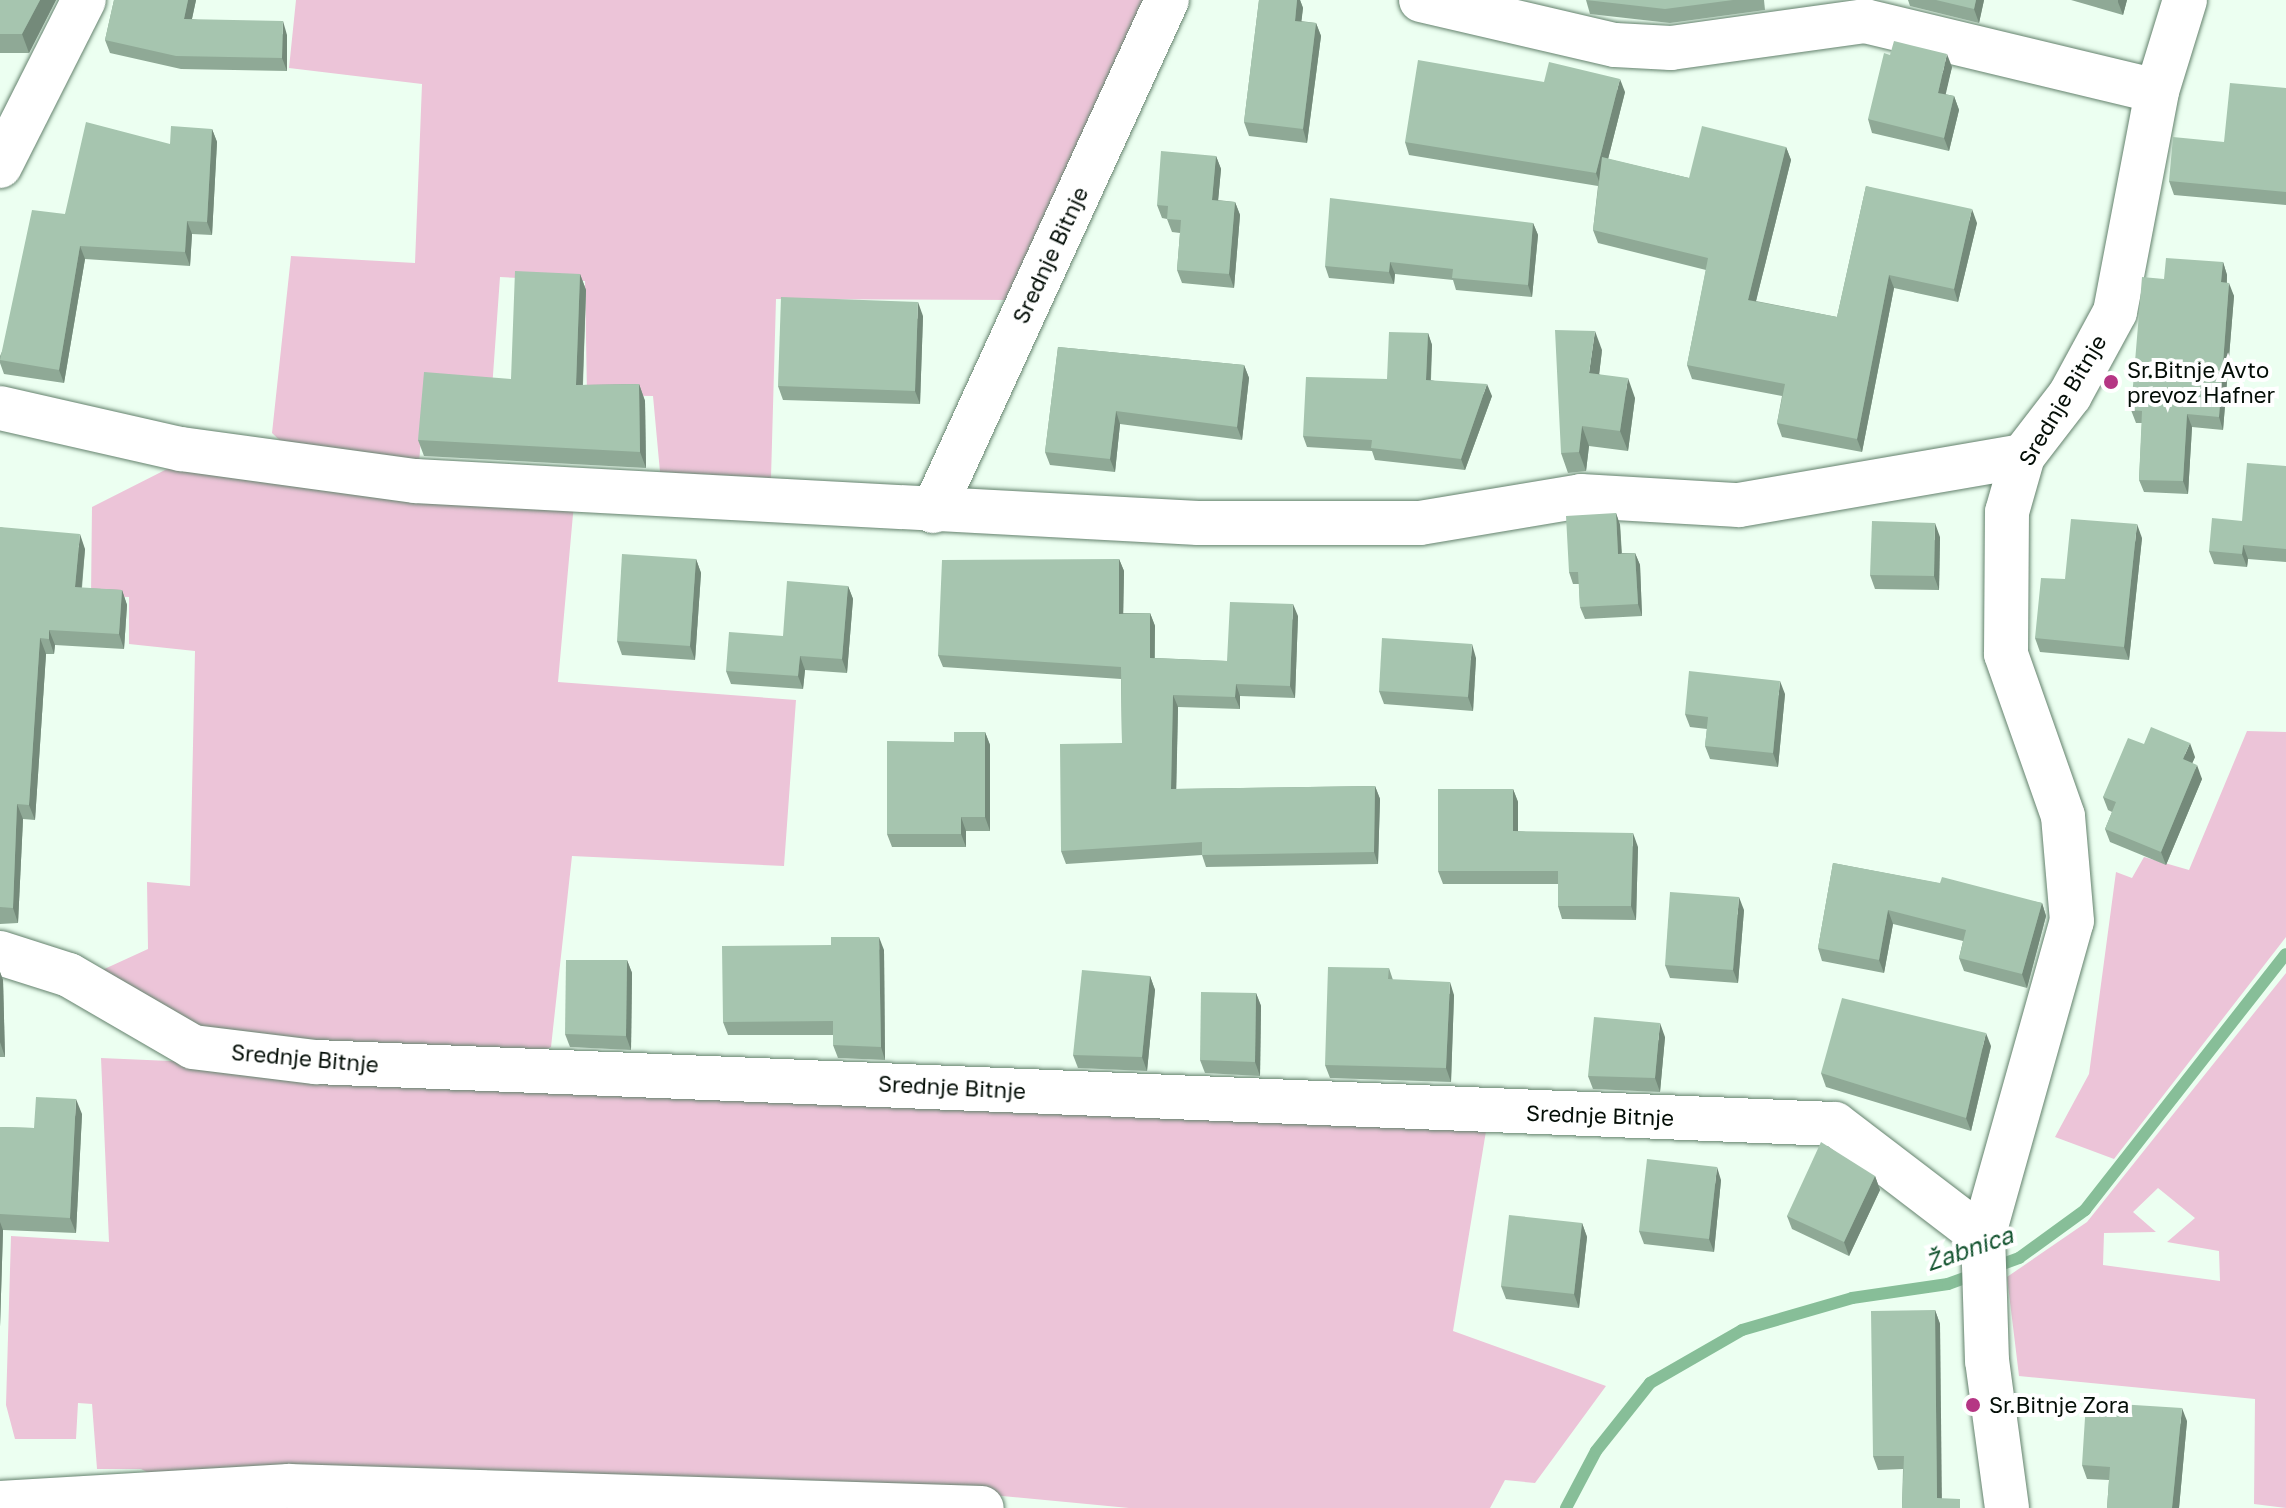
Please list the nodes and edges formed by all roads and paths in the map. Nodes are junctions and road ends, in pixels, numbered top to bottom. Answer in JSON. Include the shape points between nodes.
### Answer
{"nodes":[{"id":1,"x":84,"y":0,"type":"edge"},
{"id":2,"x":1167,"y":0,"type":"edge"},
{"id":3,"x":1421,"y":0,"type":"edge"},
{"id":4,"x":2185,"y":0,"type":"edge"},
{"id":5,"x":2157,"y":91,"type":"junction"},
{"id":6,"x":0,"y":166,"type":"edge"},
{"id":7,"x":0,"y":408,"type":"edge"},
{"id":8,"x":2023,"y":456,"type":"junction"},
{"id":9,"x":933,"y":511,"type":"junction"},
{"id":10,"x":0,"y":953,"type":"edge"},
{"id":11,"x":1983,"y":1237,"type":"junction"},
{"id":12,"x":0,"y":1503,"type":"edge"},
{"id":13,"x":982,"y":1508,"type":"edge"},
{"id":14,"x":2007,"y":1508,"type":"edge"}],
"edges":[{"from":1,"to":6,"type":"street"},
{"from":2,"to":9,"type":"street","name":"Srednje Bitnje"},
{"from":3,"to":5,"type":"street","via":[[1615,45],[1671,48],[1865,21]]},
{"from":4,"to":5,"type":"street","name":"Srednje Bitnje"},
{"from":5,"to":8,"type":"street","name":"Srednje Bitnje","via":[[2115,312],[2070,395]]},
{"from":7,"to":9,"type":"street","via":[[181,449],[415,481]]},
{"from":8,"to":9,"type":"street","via":[[1739,505],[1581,496],[1420,523],[1198,523]]},
{"from":8,"to":11,"type":"street","name":"Srednje Bitnje","via":[[2007,512],[2006,654],[2063,816],[2072,921]]},
{"from":10,"to":11,"type":"street","name":"Srednje Bitnje","via":[[69,975],[193,1047],[316,1062],[1835,1124]]},
{"from":11,"to":14,"type":"street","via":[[1985,1314]]},
{"from":12,"to":13,"type":"street","via":[[289,1486]]}]}
